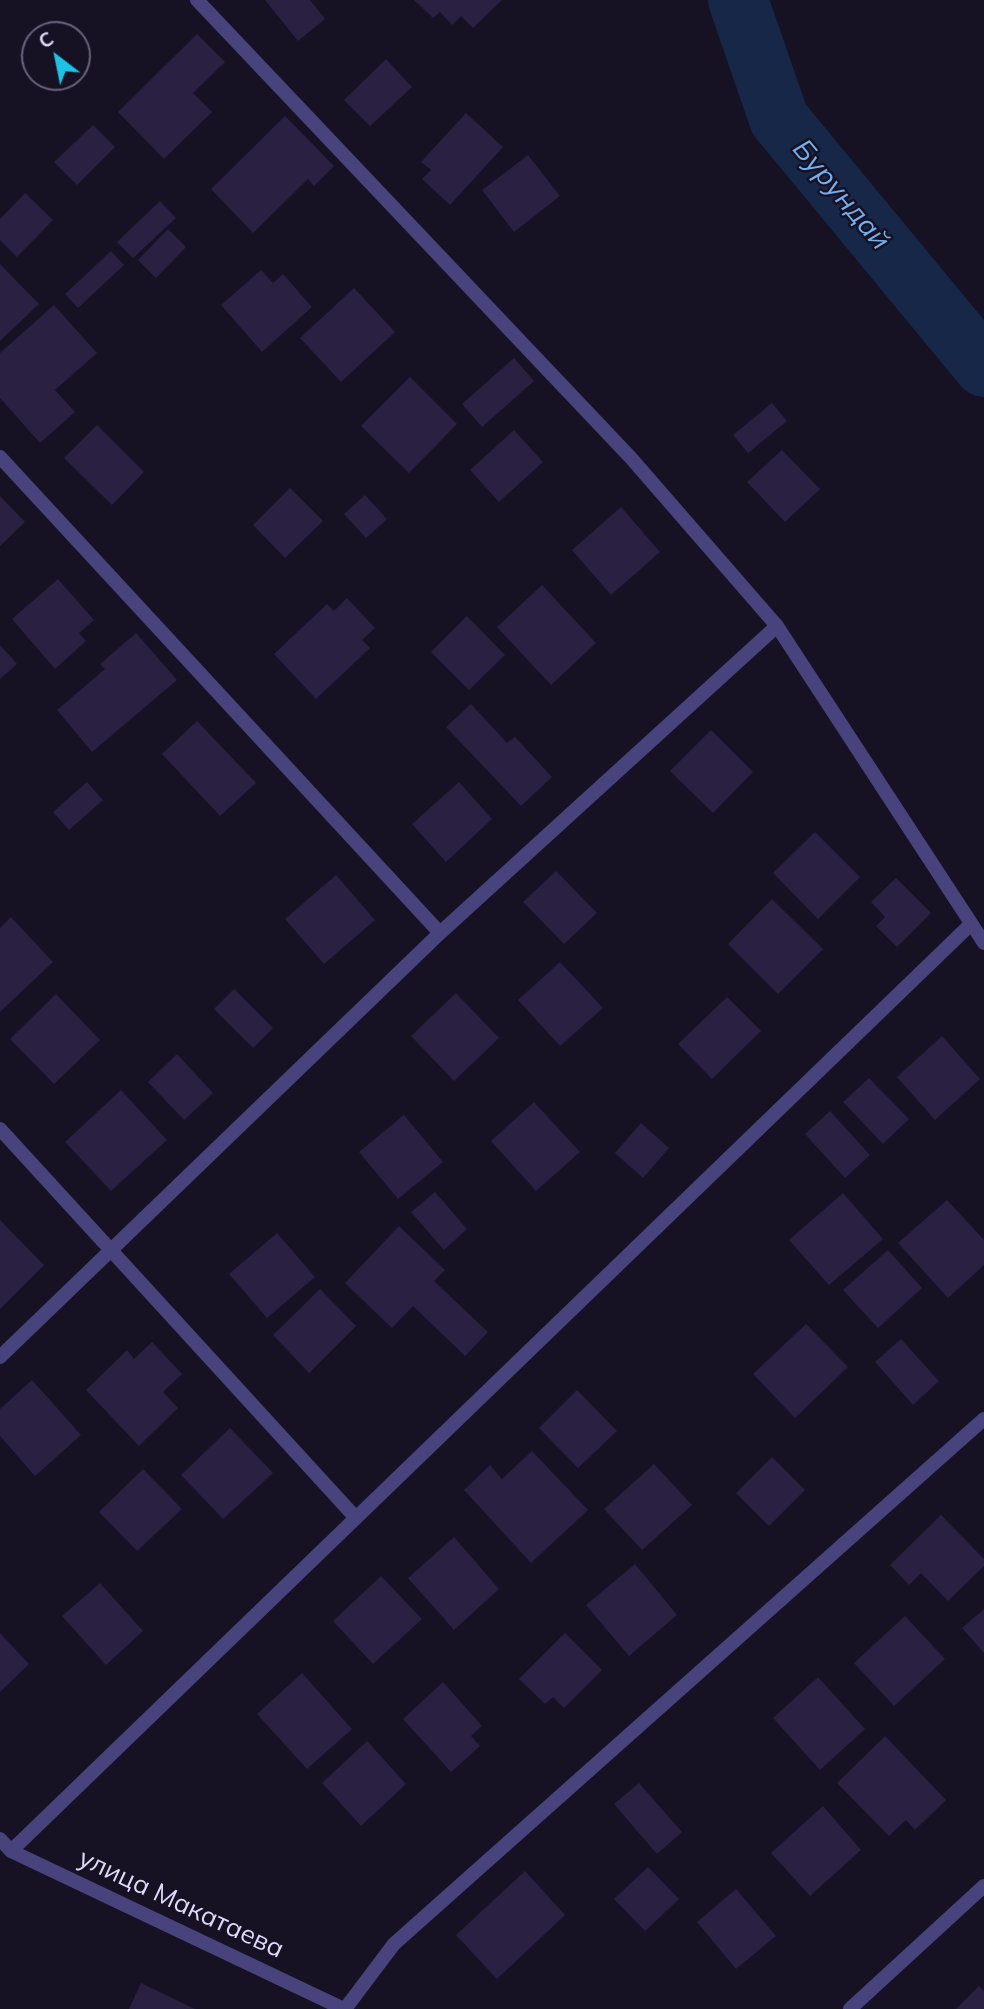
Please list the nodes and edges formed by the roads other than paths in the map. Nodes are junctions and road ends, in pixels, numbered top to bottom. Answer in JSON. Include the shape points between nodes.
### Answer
{"nodes":[{"id":1,"x":197,"y":0,"type":"edge"},
{"id":2,"x":0,"y":457,"type":"edge"},
{"id":3,"x":778,"y":626,"type":"junction"},
{"id":4,"x":971,"y":924,"type":"junction"},
{"id":5,"x":440,"y":933,"type":"junction"},
{"id":6,"x":984,"y":943,"type":"edge"},
{"id":7,"x":0,"y":1129,"type":"edge"},
{"id":8,"x":111,"y":1249,"type":"junction"},
{"id":9,"x":0,"y":1357,"type":"edge"},
{"id":10,"x":984,"y":1419,"type":"edge"},
{"id":11,"x":356,"y":1518,"type":"junction"},
{"id":12,"x":0,"y":1839,"type":"edge"},
{"id":13,"x":11,"y":1851,"type":"junction"},
{"id":14,"x":984,"y":1886,"type":"edge"},
{"id":15,"x":344,"y":2009,"type":"edge"},
{"id":16,"x":850,"y":2009,"type":"edge"}],
"edges":[{"from":1,"to":3,"type":"street","via":[[631,458]]},
{"from":2,"to":5,"type":"street"},
{"from":3,"to":4,"type":"street"},
{"from":3,"to":5,"type":"street"},
{"from":4,"to":6,"type":"street"},
{"from":4,"to":11,"type":"street"},
{"from":5,"to":8,"type":"street"},
{"from":7,"to":8,"type":"street"},
{"from":8,"to":9,"type":"street"},
{"from":8,"to":11,"type":"street"},
{"from":10,"to":15,"type":"street","via":[[394,1944]]},
{"from":11,"to":13,"type":"street"},
{"from":12,"to":13,"type":"street","name":"улица Макатаева"},
{"from":13,"to":15,"type":"street","name":"улица Макатаева"},
{"from":14,"to":16,"type":"street"}]}
